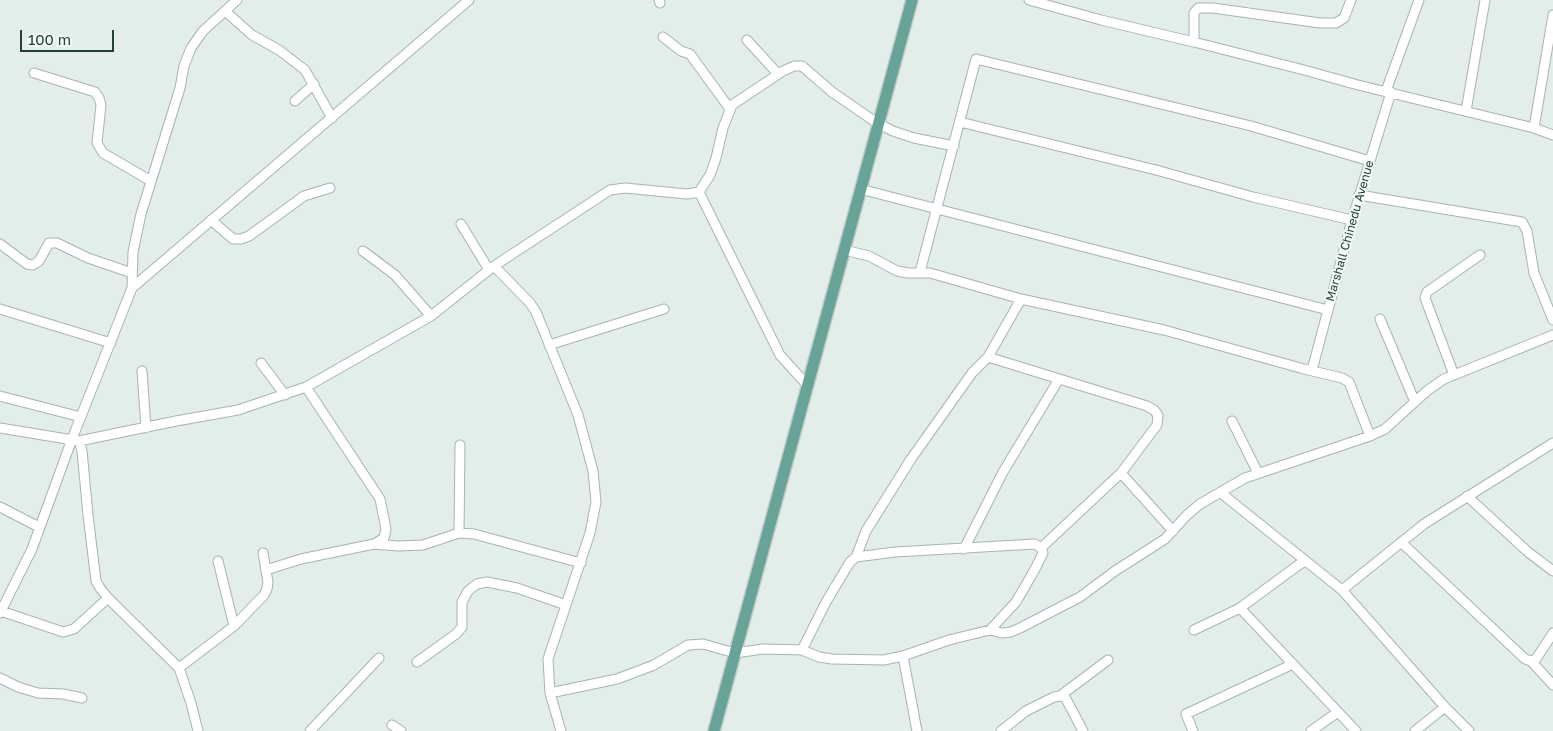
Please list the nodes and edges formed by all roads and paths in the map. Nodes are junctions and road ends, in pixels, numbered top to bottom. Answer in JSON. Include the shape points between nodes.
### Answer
{"nodes":[{"id":1,"x":236,"y":0,"type":"edge"},
{"id":2,"x":469,"y":0,"type":"edge"},
{"id":3,"x":912,"y":0,"type":"edge"},
{"id":4,"x":1029,"y":0,"type":"edge"},
{"id":5,"x":1351,"y":0,"type":"edge"},
{"id":6,"x":1419,"y":0,"type":"edge"},
{"id":7,"x":1485,"y":0,"type":"edge"},
{"id":8,"x":225,"y":11,"type":"junction"},
{"id":9,"x":1553,"y":15,"type":"edge"},
{"id":10,"x":662,"y":37,"type":"dead end"},
{"id":11,"x":747,"y":40,"type":"dead end"},
{"id":12,"x":1194,"y":42,"type":"junction"},
{"id":13,"x":34,"y":73,"type":"dead end"},
{"id":14,"x":778,"y":74,"type":"junction"},
{"id":15,"x":314,"y":84,"type":"junction"},
{"id":16,"x":1388,"y":92,"type":"junction"},
{"id":17,"x":295,"y":101,"type":"dead end"},
{"id":18,"x":730,"y":109,"type":"junction"},
{"id":19,"x":1466,"y":111,"type":"junction"},
{"id":20,"x":332,"y":118,"type":"junction"},
{"id":21,"x":960,"y":122,"type":"junction"},
{"id":22,"x":877,"y":123,"type":"junction"},
{"id":23,"x":1534,"y":128,"type":"junction"},
{"id":24,"x":1553,"y":135,"type":"edge"},
{"id":25,"x":954,"y":146,"type":"junction"},
{"id":26,"x":1370,"y":161,"type":"junction"},
{"id":27,"x":151,"y":182,"type":"junction"},
{"id":28,"x":330,"y":188,"type":"dead end"},
{"id":29,"x":860,"y":189,"type":"junction"},
{"id":30,"x":699,"y":192,"type":"junction"},
{"id":31,"x":1359,"y":195,"type":"junction"},
{"id":32,"x":937,"y":209,"type":"junction"},
{"id":33,"x":211,"y":220,"type":"junction"},
{"id":34,"x":1352,"y":220,"type":"junction"},
{"id":35,"x":461,"y":224,"type":"dead end"},
{"id":36,"x":0,"y":244,"type":"edge"},
{"id":37,"x":844,"y":250,"type":"junction"},
{"id":38,"x":363,"y":251,"type":"dead end"},
{"id":39,"x":1480,"y":255,"type":"dead end"},
{"id":40,"x":492,"y":268,"type":"junction"},
{"id":41,"x":920,"y":272,"type":"junction"},
{"id":42,"x":132,"y":273,"type":"junction"},
{"id":43,"x":132,"y":288,"type":"junction"},
{"id":44,"x":1021,"y":298,"type":"junction"},
{"id":45,"x":0,"y":309,"type":"edge"},
{"id":46,"x":664,"y":309,"type":"dead end"},
{"id":47,"x":1328,"y":310,"type":"junction"},
{"id":48,"x":431,"y":316,"type":"junction"},
{"id":49,"x":1380,"y":319,"type":"dead end"},
{"id":50,"x":1553,"y":320,"type":"edge"},
{"id":51,"x":1553,"y":335,"type":"edge"},
{"id":52,"x":111,"y":343,"type":"junction"},
{"id":53,"x":549,"y":345,"type":"junction"},
{"id":54,"x":988,"y":357,"type":"junction"},
{"id":55,"x":261,"y":363,"type":"dead end"},
{"id":56,"x":1312,"y":370,"type":"junction"},
{"id":57,"x":142,"y":371,"type":"dead end"},
{"id":58,"x":1454,"y":375,"type":"junction"},
{"id":59,"x":1059,"y":379,"type":"junction"},
{"id":60,"x":808,"y":386,"type":"junction"},
{"id":61,"x":306,"y":387,"type":"junction"},
{"id":62,"x":285,"y":395,"type":"junction"},
{"id":63,"x":0,"y":396,"type":"edge"},
{"id":64,"x":1415,"y":402,"type":"junction"},
{"id":65,"x":81,"y":417,"type":"junction"},
{"id":66,"x":1232,"y":421,"type":"dead end"},
{"id":67,"x":0,"y":428,"type":"edge"},
{"id":68,"x":146,"y":428,"type":"junction"},
{"id":69,"x":1370,"y":436,"type":"junction"},
{"id":70,"x":75,"y":440,"type":"junction"},
{"id":71,"x":1553,"y":444,"type":"edge"},
{"id":72,"x":460,"y":445,"type":"dead end"},
{"id":73,"x":1258,"y":472,"type":"junction"},
{"id":74,"x":1121,"y":473,"type":"junction"},
{"id":75,"x":1221,"y":493,"type":"junction"},
{"id":76,"x":1467,"y":496,"type":"junction"},
{"id":77,"x":0,"y":507,"type":"edge"},
{"id":78,"x":39,"y":527,"type":"junction"},
{"id":79,"x":1173,"y":531,"type":"junction"},
{"id":80,"x":459,"y":534,"type":"junction"},
{"id":81,"x":1401,"y":542,"type":"junction"},
{"id":82,"x":374,"y":544,"type":"junction"},
{"id":83,"x":1040,"y":548,"type":"junction"},
{"id":84,"x":964,"y":549,"type":"junction"},
{"id":85,"x":263,"y":553,"type":"dead end"},
{"id":86,"x":856,"y":557,"type":"junction"},
{"id":87,"x":218,"y":561,"type":"dead end"},
{"id":88,"x":1304,"y":561,"type":"junction"},
{"id":89,"x":581,"y":563,"type":"junction"},
{"id":90,"x":266,"y":570,"type":"junction"},
{"id":91,"x":1553,"y":571,"type":"edge"},
{"id":92,"x":1342,"y":590,"type":"junction"},
{"id":93,"x":3,"y":597,"type":"edge"},
{"id":94,"x":108,"y":598,"type":"junction"},
{"id":95,"x":566,"y":605,"type":"junction"},
{"id":96,"x":1240,"y":608,"type":"junction"},
{"id":97,"x":0,"y":612,"type":"edge"},
{"id":98,"x":234,"y":626,"type":"junction"},
{"id":99,"x":990,"y":630,"type":"junction"},
{"id":100,"x":1194,"y":630,"type":"dead end"},
{"id":101,"x":1553,"y":633,"type":"edge"},
{"id":102,"x":802,"y":650,"type":"junction"},
{"id":103,"x":735,"y":653,"type":"junction"},
{"id":104,"x":903,"y":656,"type":"junction"},
{"id":105,"x":379,"y":658,"type":"dead end"},
{"id":106,"x":1108,"y":660,"type":"dead end"},
{"id":107,"x":1531,"y":661,"type":"junction"},
{"id":108,"x":417,"y":662,"type":"dead end"},
{"id":109,"x":1293,"y":664,"type":"junction"},
{"id":110,"x":179,"y":668,"type":"junction"},
{"id":111,"x":0,"y":678,"type":"edge"},
{"id":112,"x":1553,"y":685,"type":"edge"},
{"id":113,"x":550,"y":693,"type":"junction"},
{"id":114,"x":1060,"y":696,"type":"junction"},
{"id":115,"x":82,"y":698,"type":"dead end"},
{"id":116,"x":1445,"y":707,"type":"junction"},
{"id":117,"x":1338,"y":712,"type":"junction"},
{"id":118,"x":392,"y":724,"type":"dead end"},
{"id":119,"x":713,"y":729,"type":"edge"},
{"id":120,"x":198,"y":731,"type":"edge"},
{"id":121,"x":310,"y":731,"type":"edge"},
{"id":122,"x":401,"y":731,"type":"edge"},
{"id":123,"x":561,"y":731,"type":"edge"},
{"id":124,"x":917,"y":731,"type":"edge"},
{"id":125,"x":1000,"y":731,"type":"edge"},
{"id":126,"x":1083,"y":731,"type":"edge"},
{"id":127,"x":1193,"y":731,"type":"edge"},
{"id":128,"x":1312,"y":731,"type":"edge"},
{"id":129,"x":1356,"y":731,"type":"edge"},
{"id":130,"x":1415,"y":731,"type":"edge"},
{"id":131,"x":1469,"y":731,"type":"edge"}],
"edges":[{"from":1,"to":8,"type":"street"},
{"from":2,"to":20,"type":"street"},
{"from":3,"to":22,"type":"main road"},
{"from":4,"to":12,"type":"street"},
{"from":5,"to":12,"type":"street","via":[[1344,18],[1336,23],[1198,8],[1194,13]]},
{"from":6,"to":16,"type":"street","name":"Marshall Chinedu Avenue"},
{"from":7,"to":19,"type":"street"},
{"from":8,"to":15,"type":"street","via":[[252,35],[306,70]]},
{"from":8,"to":27,"type":"street","via":[[191,48]]},
{"from":9,"to":23,"type":"street"},
{"from":10,"to":18,"type":"street","via":[[690,54]]},
{"from":11,"to":14,"type":"street"},
{"from":12,"to":16,"type":"street"},
{"from":13,"to":27,"type":"street","via":[[95,92],[101,105],[97,143],[103,153]]},
{"from":14,"to":18,"type":"street","via":[[732,104]]},
{"from":14,"to":22,"type":"street","via":[[794,66],[802,66],[832,92]]},
{"from":15,"to":17,"type":"street"},
{"from":15,"to":20,"type":"street"},
{"from":16,"to":19,"type":"street"},
{"from":16,"to":26,"type":"street","name":"Marshall Chinedu Avenue"},
{"from":18,"to":30,"type":"street","via":[[710,175]]},
{"from":19,"to":23,"type":"street"},
{"from":20,"to":33,"type":"street"},
{"from":21,"to":25,"type":"street"},
{"from":21,"to":26,"type":"street","via":[[976,59],[1251,126]]},
{"from":21,"to":34,"type":"street"},
{"from":22,"to":25,"type":"street","via":[[914,138]]},
{"from":22,"to":29,"type":"main road"},
{"from":23,"to":24,"type":"street"},
{"from":25,"to":32,"type":"street"},
{"from":26,"to":31,"type":"street","name":"Marshall Chinedu Avenue"},
{"from":27,"to":42,"type":"street","via":[[139,223]]},
{"from":28,"to":33,"type":"street","via":[[304,196],[241,239],[233,239]]},
{"from":29,"to":32,"type":"street"},
{"from":29,"to":37,"type":"main road"},
{"from":30,"to":40,"type":"street","via":[[610,190]]},
{"from":30,"to":60,"type":"street","via":[[780,355]]},
{"from":31,"to":34,"type":"street","name":"Marshall Chinedu Avenue"},
{"from":31,"to":50,"type":"street","via":[[1522,222],[1527,231],[1534,273]]},
{"from":32,"to":41,"type":"street"},
{"from":32,"to":47,"type":"street"},
{"from":33,"to":43,"type":"street"},
{"from":34,"to":47,"type":"street","name":"Marshall Chinedu Avenue"},
{"from":35,"to":40,"type":"street"},
{"from":36,"to":42,"type":"street","via":[[27,264],[39,261],[49,243],[56,243]]},
{"from":37,"to":41,"type":"street","via":[[869,256],[897,271]]},
{"from":37,"to":60,"type":"main road"},
{"from":38,"to":48,"type":"street","via":[[395,275]]},
{"from":39,"to":58,"type":"street","via":[[1426,292],[1425,298]]},
{"from":40,"to":48,"type":"street"},
{"from":40,"to":53,"type":"street","via":[[530,303]]},
{"from":41,"to":44,"type":"street"},
{"from":42,"to":43,"type":"street"},
{"from":43,"to":52,"type":"street"},
{"from":44,"to":54,"type":"street"},
{"from":44,"to":56,"type":"street","via":[[1164,330]]},
{"from":45,"to":52,"type":"street"},
{"from":46,"to":53,"type":"street"},
{"from":47,"to":56,"type":"street","name":"Marshall Chinedu Avenue"},
{"from":48,"to":61,"type":"street"},
{"from":49,"to":64,"type":"street"},
{"from":51,"to":58,"type":"street"},
{"from":52,"to":65,"type":"street"},
{"from":53,"to":89,"type":"street","via":[[578,416],[593,471],[596,502]]},
{"from":54,"to":59,"type":"street"},
{"from":54,"to":86,"type":"street","via":[[911,458],[866,531]]},
{"from":55,"to":62,"type":"street"},
{"from":56,"to":69,"type":"street","via":[[1349,382]]},
{"from":57,"to":68,"type":"street"},
{"from":58,"to":64,"type":"street"},
{"from":59,"to":74,"type":"street","via":[[1147,406],[1158,415],[1157,425]]},
{"from":59,"to":84,"type":"street","via":[[1003,472]]},
{"from":60,"to":103,"type":"main road"},
{"from":61,"to":62,"type":"street"},
{"from":61,"to":82,"type":"street","via":[[380,499],[386,528],[384,538]]},
{"from":62,"to":68,"type":"street","via":[[238,410]]},
{"from":63,"to":65,"type":"street"},
{"from":64,"to":69,"type":"street","via":[[1386,429]]},
{"from":65,"to":70,"type":"street"},
{"from":66,"to":73,"type":"street"},
{"from":67,"to":70,"type":"street"},
{"from":68,"to":70,"type":"street"},
{"from":69,"to":73,"type":"street"},
{"from":70,"to":78,"type":"street"},
{"from":70,"to":94,"type":"street","via":[[82,451],[96,581]]},
{"from":71,"to":76,"type":"street"},
{"from":72,"to":80,"type":"street"},
{"from":73,"to":75,"type":"street"},
{"from":74,"to":79,"type":"street"},
{"from":74,"to":83,"type":"street"},
{"from":75,"to":79,"type":"street","via":[[1200,504]]},
{"from":75,"to":88,"type":"street"},
{"from":76,"to":81,"type":"street"},
{"from":76,"to":91,"type":"street"},
{"from":77,"to":78,"type":"street"},
{"from":78,"to":93,"type":"street","via":[[32,549]]},
{"from":79,"to":99,"type":"street","via":[[1080,597],[1011,632]]},
{"from":80,"to":82,"type":"street","via":[[423,545]]},
{"from":80,"to":89,"type":"street","via":[[474,534]]},
{"from":81,"to":92,"type":"street"},
{"from":81,"to":107,"type":"street","via":[[1525,659]]},
{"from":82,"to":90,"type":"street","via":[[301,559]]},
{"from":83,"to":84,"type":"street","via":[[1036,544]]},
{"from":83,"to":99,"type":"street","via":[[1043,553],[1016,602]]},
{"from":84,"to":86,"type":"street"},
{"from":85,"to":90,"type":"street"},
{"from":86,"to":102,"type":"street","via":[[826,602]]},
{"from":87,"to":98,"type":"street"},
{"from":88,"to":92,"type":"street"},
{"from":88,"to":96,"type":"street"},
{"from":89,"to":95,"type":"street"},
{"from":90,"to":98,"type":"street","via":[[264,596]]},
{"from":92,"to":116,"type":"street"},
{"from":93,"to":97,"type":"street"},
{"from":94,"to":97,"type":"street","via":[[74,629],[63,632]]},
{"from":94,"to":110,"type":"street"},
{"from":95,"to":108,"type":"street","via":[[517,588],[486,582],[476,584],[462,602],[462,627]]},
{"from":95,"to":113,"type":"street","via":[[548,659]]},
{"from":96,"to":100,"type":"street"},
{"from":96,"to":109,"type":"street"},
{"from":98,"to":110,"type":"street"},
{"from":99,"to":104,"type":"street"},
{"from":101,"to":107,"type":"street","via":[[1536,659]]},
{"from":102,"to":103,"type":"street","via":[[763,649]]},
{"from":102,"to":104,"type":"street","via":[[832,659],[884,660]]},
{"from":103,"to":113,"type":"street","via":[[703,644],[688,645],[654,665],[617,679]]},
{"from":103,"to":119,"type":"main road"},
{"from":104,"to":124,"type":"street"},
{"from":105,"to":121,"type":"street"},
{"from":106,"to":114,"type":"street"},
{"from":107,"to":112,"type":"street"},
{"from":109,"to":117,"type":"street"},
{"from":109,"to":127,"type":"street","via":[[1186,714]]},
{"from":110,"to":120,"type":"street"},
{"from":111,"to":115,"type":"street","via":[[38,693]]},
{"from":113,"to":123,"type":"street"},
{"from":114,"to":125,"type":"street","via":[[1026,712]]},
{"from":114,"to":126,"type":"street","via":[[1065,697]]},
{"from":116,"to":130,"type":"street"},
{"from":116,"to":131,"type":"street"},
{"from":117,"to":128,"type":"street"},
{"from":117,"to":129,"type":"street"},
{"from":118,"to":122,"type":"street"}]}
